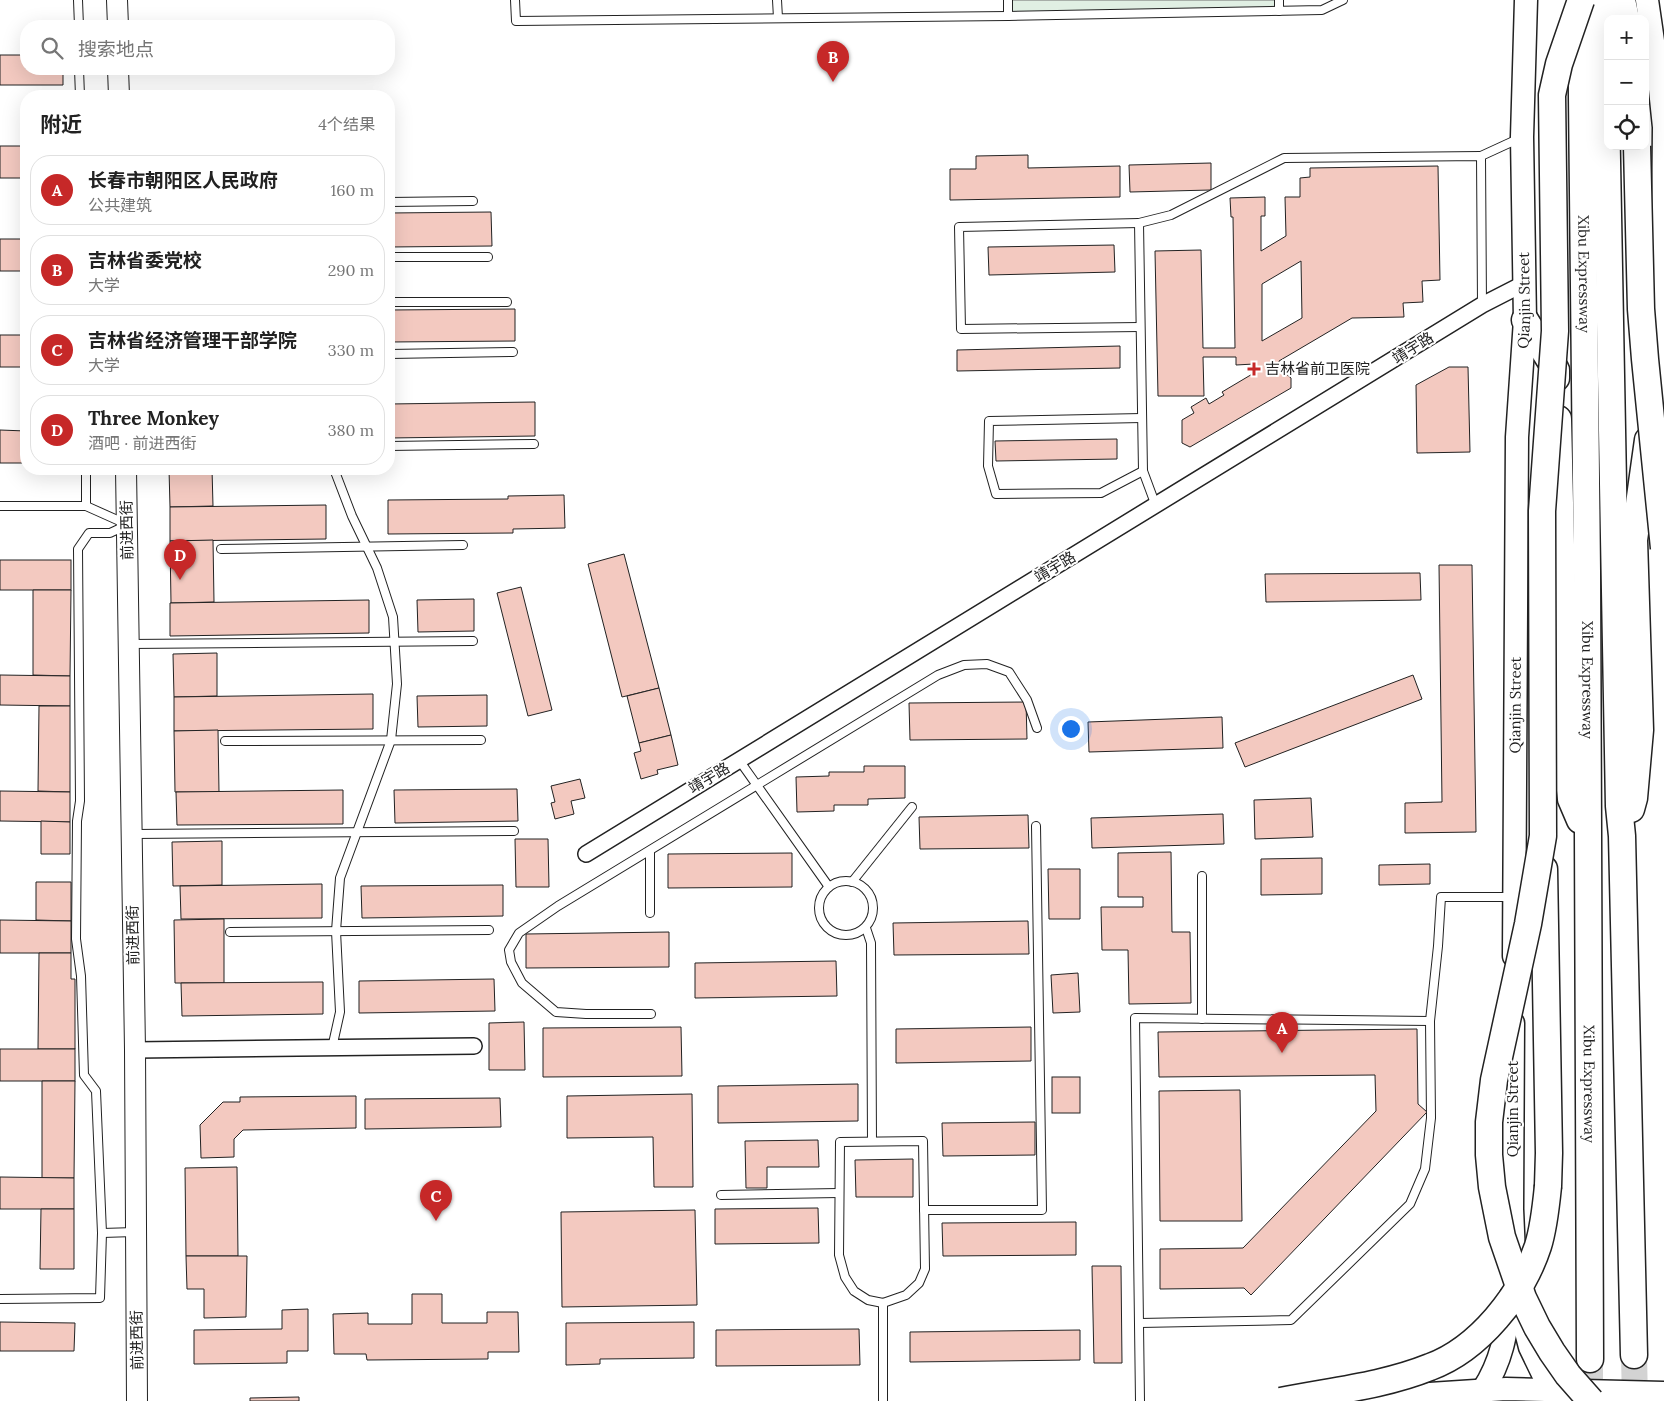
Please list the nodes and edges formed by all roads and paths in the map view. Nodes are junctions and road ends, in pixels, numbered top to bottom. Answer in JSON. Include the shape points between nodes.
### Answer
{"nodes":[{"id":1,"x":78,"y":0,"type":"edge"},
{"id":2,"x":117,"y":0,"type":"edge"},
{"id":3,"x":515,"y":0,"type":"edge"},
{"id":4,"x":777,"y":0,"type":"edge"},
{"id":5,"x":1008,"y":0,"type":"edge"},
{"id":6,"x":1279,"y":0,"type":"edge"},
{"id":7,"x":1343,"y":0,"type":"edge"},
{"id":8,"x":1526,"y":0,"type":"edge"},
{"id":9,"x":1581,"y":0,"type":"edge"},
{"id":10,"x":1604,"y":0,"type":"edge"},
{"id":11,"x":1622,"y":0,"type":"edge"},
{"id":12,"x":1647,"y":0,"type":"edge"},
{"id":13,"x":1279,"y":11,"type":"junction"},
{"id":14,"x":1625,"y":15,"type":"edge"},
{"id":15,"x":1008,"y":16,"type":"junction"},
{"id":16,"x":778,"y":18,"type":"junction"},
{"id":17,"x":79,"y":20,"type":"edge"},
{"id":18,"x":118,"y":20,"type":"edge"},
{"id":19,"x":79,"y":75,"type":"edge"},
{"id":20,"x":118,"y":75,"type":"edge"},
{"id":21,"x":80,"y":90,"type":"edge"},
{"id":22,"x":119,"y":90,"type":"edge"},
{"id":23,"x":1664,"y":127,"type":"edge"},
{"id":24,"x":1522,"y":137,"type":"junction"},
{"id":25,"x":1637,"y":150,"type":"edge"},
{"id":26,"x":1481,"y":156,"type":"junction"},
{"id":27,"x":473,"y":201,"type":"dead end"},
{"id":28,"x":395,"y":202,"type":"edge"},
{"id":29,"x":1139,"y":223,"type":"junction"},
{"id":30,"x":488,"y":257,"type":"dead end"},
{"id":31,"x":395,"y":258,"type":"edge"},
{"id":32,"x":1525,"y":283,"type":"junction"},
{"id":33,"x":395,"y":302,"type":"edge"},
{"id":34,"x":507,"y":302,"type":"dead end"},
{"id":35,"x":1482,"y":305,"type":"junction"},
{"id":36,"x":1525,"y":320,"type":"junction"},
{"id":37,"x":1140,"y":327,"type":"junction"},
{"id":38,"x":1663,"y":343,"type":"edge"},
{"id":39,"x":513,"y":352,"type":"dead end"},
{"id":40,"x":395,"y":354,"type":"edge"},
{"id":41,"x":1142,"y":418,"type":"junction"},
{"id":42,"x":534,"y":444,"type":"dead end"},
{"id":43,"x":395,"y":446,"type":"edge"},
{"id":44,"x":1143,"y":471,"type":"junction"},
{"id":45,"x":86,"y":475,"type":"edge"},
{"id":46,"x":126,"y":475,"type":"edge"},
{"id":47,"x":336,"y":475,"type":"edge"},
{"id":48,"x":0,"y":506,"type":"edge"},
{"id":49,"x":86,"y":506,"type":"junction"},
{"id":50,"x":1156,"y":506,"type":"junction"},
{"id":51,"x":127,"y":525,"type":"junction"},
{"id":52,"x":463,"y":545,"type":"dead end"},
{"id":53,"x":367,"y":547,"type":"junction"},
{"id":54,"x":1664,"y":548,"type":"edge"},
{"id":55,"x":221,"y":549,"type":"dead end"},
{"id":56,"x":394,"y":642,"type":"junction"},
{"id":57,"x":473,"y":642,"type":"dead end"},
{"id":58,"x":129,"y":644,"type":"junction"},
{"id":59,"x":1037,"y":728,"type":"dead end"},
{"id":60,"x":391,"y":740,"type":"junction"},
{"id":61,"x":480,"y":740,"type":"dead end"},
{"id":62,"x":225,"y":741,"type":"dead end"},
{"id":63,"x":739,"y":760,"type":"junction"},
{"id":64,"x":756,"y":787,"type":"junction"},
{"id":65,"x":912,"y":807,"type":"dead end"},
{"id":66,"x":1036,"y":826,"type":"dead end"},
{"id":67,"x":514,"y":831,"type":"dead end"},
{"id":68,"x":357,"y":832,"type":"junction"},
{"id":69,"x":132,"y":834,"type":"junction"},
{"id":70,"x":1543,"y":836,"type":"junction"},
{"id":71,"x":1622,"y":836,"type":"junction"},
{"id":72,"x":1588,"y":837,"type":"junction"},
{"id":73,"x":650,"y":851,"type":"junction"},
{"id":74,"x":586,"y":854,"type":"dead end"},
{"id":75,"x":1202,"y":876,"type":"dead end"},
{"id":76,"x":852,"y":882,"type":"junction"},
{"id":77,"x":829,"y":887,"type":"junction"},
{"id":78,"x":1514,"y":897,"type":"junction"},
{"id":79,"x":650,"y":913,"type":"dead end"},
{"id":80,"x":866,"y":928,"type":"junction"},
{"id":81,"x":489,"y":930,"type":"dead end"},
{"id":82,"x":336,"y":931,"type":"junction"},
{"id":83,"x":230,"y":932,"type":"dead end"},
{"id":84,"x":651,"y":1014,"type":"dead end"},
{"id":85,"x":1202,"y":1019,"type":"junction"},
{"id":86,"x":1430,"y":1021,"type":"junction"},
{"id":87,"x":474,"y":1046,"type":"dead end"},
{"id":88,"x":332,"y":1048,"type":"junction"},
{"id":89,"x":135,"y":1050,"type":"junction"},
{"id":90,"x":872,"y":1141,"type":"junction"},
{"id":91,"x":839,"y":1193,"type":"junction"},
{"id":92,"x":721,"y":1195,"type":"dead end"},
{"id":93,"x":924,"y":1210,"type":"junction"},
{"id":94,"x":136,"y":1232,"type":"junction"},
{"id":95,"x":102,"y":1233,"type":"junction"},
{"id":96,"x":1515,"y":1270,"type":"junction"},
{"id":97,"x":0,"y":1299,"type":"edge"},
{"id":98,"x":883,"y":1303,"type":"junction"},
{"id":99,"x":1140,"y":1323,"type":"junction"},
{"id":100,"x":1634,"y":1355,"type":"tunnel mouth"},
{"id":101,"x":1590,"y":1359,"type":"tunnel mouth"},
{"id":102,"x":1483,"y":1390,"type":"junction"},
{"id":103,"x":1664,"y":1394,"type":"edge"},
{"id":104,"x":1553,"y":1395,"type":"edge"},
{"id":105,"x":137,"y":1401,"type":"edge"},
{"id":106,"x":883,"y":1401,"type":"edge"},
{"id":107,"x":1140,"y":1401,"type":"edge"},
{"id":108,"x":1281,"y":1401,"type":"edge"},
{"id":109,"x":1330,"y":1401,"type":"edge"},
{"id":110,"x":1591,"y":1401,"type":"edge"},
{"id":111,"x":1658,"y":1401,"type":"edge"}],
"edges":[{"from":1,"to":17,"type":"lane"},
{"from":2,"to":18,"type":"street"},
{"from":3,"to":16,"type":"lane","via":[[516,21]]},
{"from":4,"to":16,"type":"lane"},
{"from":5,"to":15,"type":"lane"},
{"from":6,"to":13,"type":"lane"},
{"from":7,"to":13,"type":"lane","via":[[1322,10]]},
{"from":8,"to":24,"type":"main road","name":"Qianjin Street"},
{"from":9,"to":70,"type":"highway","bridge":true,"via":[[1552,95],[1555,331],[1542,511]]},
{"from":9,"to":72,"type":"highway","name":"Xibu Expressway"},
{"from":10,"to":71,"type":"highway","name":"Xibu Expressway"},
{"from":11,"to":14,"type":"highway"},
{"from":12,"to":23,"type":"main road"},
{"from":13,"to":15,"type":"lane"},
{"from":15,"to":16,"type":"lane"},
{"from":19,"to":21,"type":"lane"},
{"from":20,"to":22,"type":"street"},
{"from":23,"to":38,"type":"main road"},
{"from":24,"to":26,"type":"lane"},
{"from":24,"to":32,"type":"main road","name":"Qianjin Street"},
{"from":25,"to":54,"type":"highway","bridge":true,"via":[[1641,308]]},
{"from":26,"to":29,"type":"lane","via":[[1284,158],[1171,215]]},
{"from":26,"to":35,"type":"lane"},
{"from":27,"to":28,"type":"lane"},
{"from":29,"to":37,"type":"lane"},
{"from":29,"to":37,"type":"lane","via":[[959,226],[961,328]]},
{"from":30,"to":31,"type":"lane"},
{"from":32,"to":35,"type":"street","name":"靖宇路"},
{"from":32,"to":36,"type":"main road","name":"Qianjin Street"},
{"from":33,"to":34,"type":"lane"},
{"from":35,"to":50,"type":"street","name":"靖宇路"},
{"from":36,"to":72,"type":"highway","via":[[1556,370],[1566,754],[1571,799]]},
{"from":36,"to":78,"type":"main road","name":"Qianjin Street","via":[[1518,437]]},
{"from":37,"to":41,"type":"lane"},
{"from":38,"to":71,"type":"highway","via":[[1634,540],[1640,730],[1634,798]]},
{"from":39,"to":40,"type":"lane"},
{"from":41,"to":44,"type":"lane"},
{"from":41,"to":44,"type":"lane","via":[[989,422],[988,466],[996,494],[1101,493]]},
{"from":42,"to":43,"type":"lane"},
{"from":44,"to":50,"type":"lane"},
{"from":45,"to":49,"type":"lane"},
{"from":46,"to":51,"type":"street","name":"前进西街"},
{"from":47,"to":53,"type":"lane"},
{"from":48,"to":49,"type":"lane"},
{"from":49,"to":51,"type":"lane"},
{"from":50,"to":63,"type":"street","name":"靖宇路"},
{"from":51,"to":58,"type":"street","name":"前进西街"},
{"from":51,"to":95,"type":"lane","via":[[110,533],[89,533],[78,548],[80,801],[76,939],[81,976],[84,1075],[96,1091]]},
{"from":52,"to":53,"type":"lane"},
{"from":53,"to":55,"type":"lane"},
{"from":53,"to":56,"type":"lane","via":[[393,617]]},
{"from":56,"to":57,"type":"lane"},
{"from":56,"to":58,"type":"lane"},
{"from":56,"to":60,"type":"lane","via":[[397,684]]},
{"from":58,"to":69,"type":"street","name":"前进西街"},
{"from":59,"to":64,"type":"lane","via":[[1027,700],[1009,672],[986,664],[964,665],[938,675]]},
{"from":60,"to":61,"type":"lane"},
{"from":60,"to":62,"type":"lane"},
{"from":60,"to":68,"type":"lane"},
{"from":63,"to":64,"type":"lane"},
{"from":63,"to":74,"type":"street","name":"靖宇路"},
{"from":64,"to":73,"type":"lane"},
{"from":64,"to":77,"type":"lane"},
{"from":65,"to":76,"type":"lane"},
{"from":66,"to":93,"type":"lane","via":[[1042,1210]]},
{"from":67,"to":68,"type":"lane"},
{"from":68,"to":69,"type":"lane"},
{"from":68,"to":82,"type":"lane","via":[[340,878]]},
{"from":69,"to":89,"type":"street","name":"前进西街"},
{"from":70,"to":108,"type":"highway","bridge":true,"via":[[1549,1152],[1545,1211],[1539,1244],[1529,1270],[1502,1312],[1480,1336],[1432,1367],[1397,1378]]},
{"from":70,"to":110,"type":"highway","bridge":true,"via":[[1528,924],[1494,1080],[1489,1155],[1502,1237],[1523,1298],[1552,1352]]},
{"from":71,"to":100,"type":"highway","name":"Xibu Expressway"},
{"from":72,"to":101,"type":"highway","name":"Xibu Expressway"},
{"from":73,"to":79,"type":"lane"},
{"from":73,"to":84,"type":"lane","via":[[519,933],[509,950],[522,984],[556,1012]]},
{"from":75,"to":85,"type":"lane"},
{"from":76,"to":77,"type":"lane","via":[[844,881]]},
{"from":76,"to":80,"type":"lane","via":[[864,888],[872,900],[873,915]]},
{"from":77,"to":80,"type":"lane","via":[[819,907],[828,929],[851,935]]},
{"from":78,"to":86,"type":"lane","via":[[1440,897]]},
{"from":78,"to":96,"type":"main road","name":"Qianjin Street","via":[[1512,1209]]},
{"from":80,"to":90,"type":"lane","via":[[871,943]]},
{"from":81,"to":82,"type":"lane"},
{"from":82,"to":83,"type":"lane"},
{"from":82,"to":88,"type":"lane","via":[[340,1012]]},
{"from":85,"to":86,"type":"lane"},
{"from":85,"to":99,"type":"lane","via":[[1135,1018]]},
{"from":86,"to":99,"type":"lane","via":[[1431,1118],[1426,1169],[1410,1204],[1291,1320]]},
{"from":87,"to":88,"type":"street"},
{"from":88,"to":89,"type":"street"},
{"from":89,"to":94,"type":"street","name":"前进西街"},
{"from":90,"to":91,"type":"lane","via":[[840,1142]]},
{"from":90,"to":93,"type":"lane","via":[[923,1141]]},
{"from":91,"to":92,"type":"lane"},
{"from":91,"to":98,"type":"lane","via":[[839,1255],[845,1277],[861,1296]]},
{"from":93,"to":98,"type":"lane","via":[[925,1269],[920,1282],[906,1295]]},
{"from":94,"to":95,"type":"lane"},
{"from":94,"to":105,"type":"street","name":"前进西街"},
{"from":95,"to":97,"type":"lane","via":[[100,1298]]},
{"from":96,"to":102,"type":"main road","via":[[1504,1344]]},
{"from":96,"to":104,"type":"main road","name":"Qianjin Street","via":[[1527,1339]]},
{"from":98,"to":106,"type":"lane"},
{"from":99,"to":107,"type":"lane"},
{"from":102,"to":104,"type":"main road","via":[[1506,1388]]},
{"from":102,"to":109,"type":"main road"},
{"from":103,"to":104,"type":"main road"},
{"from":103,"to":111,"type":"main road"}]}
